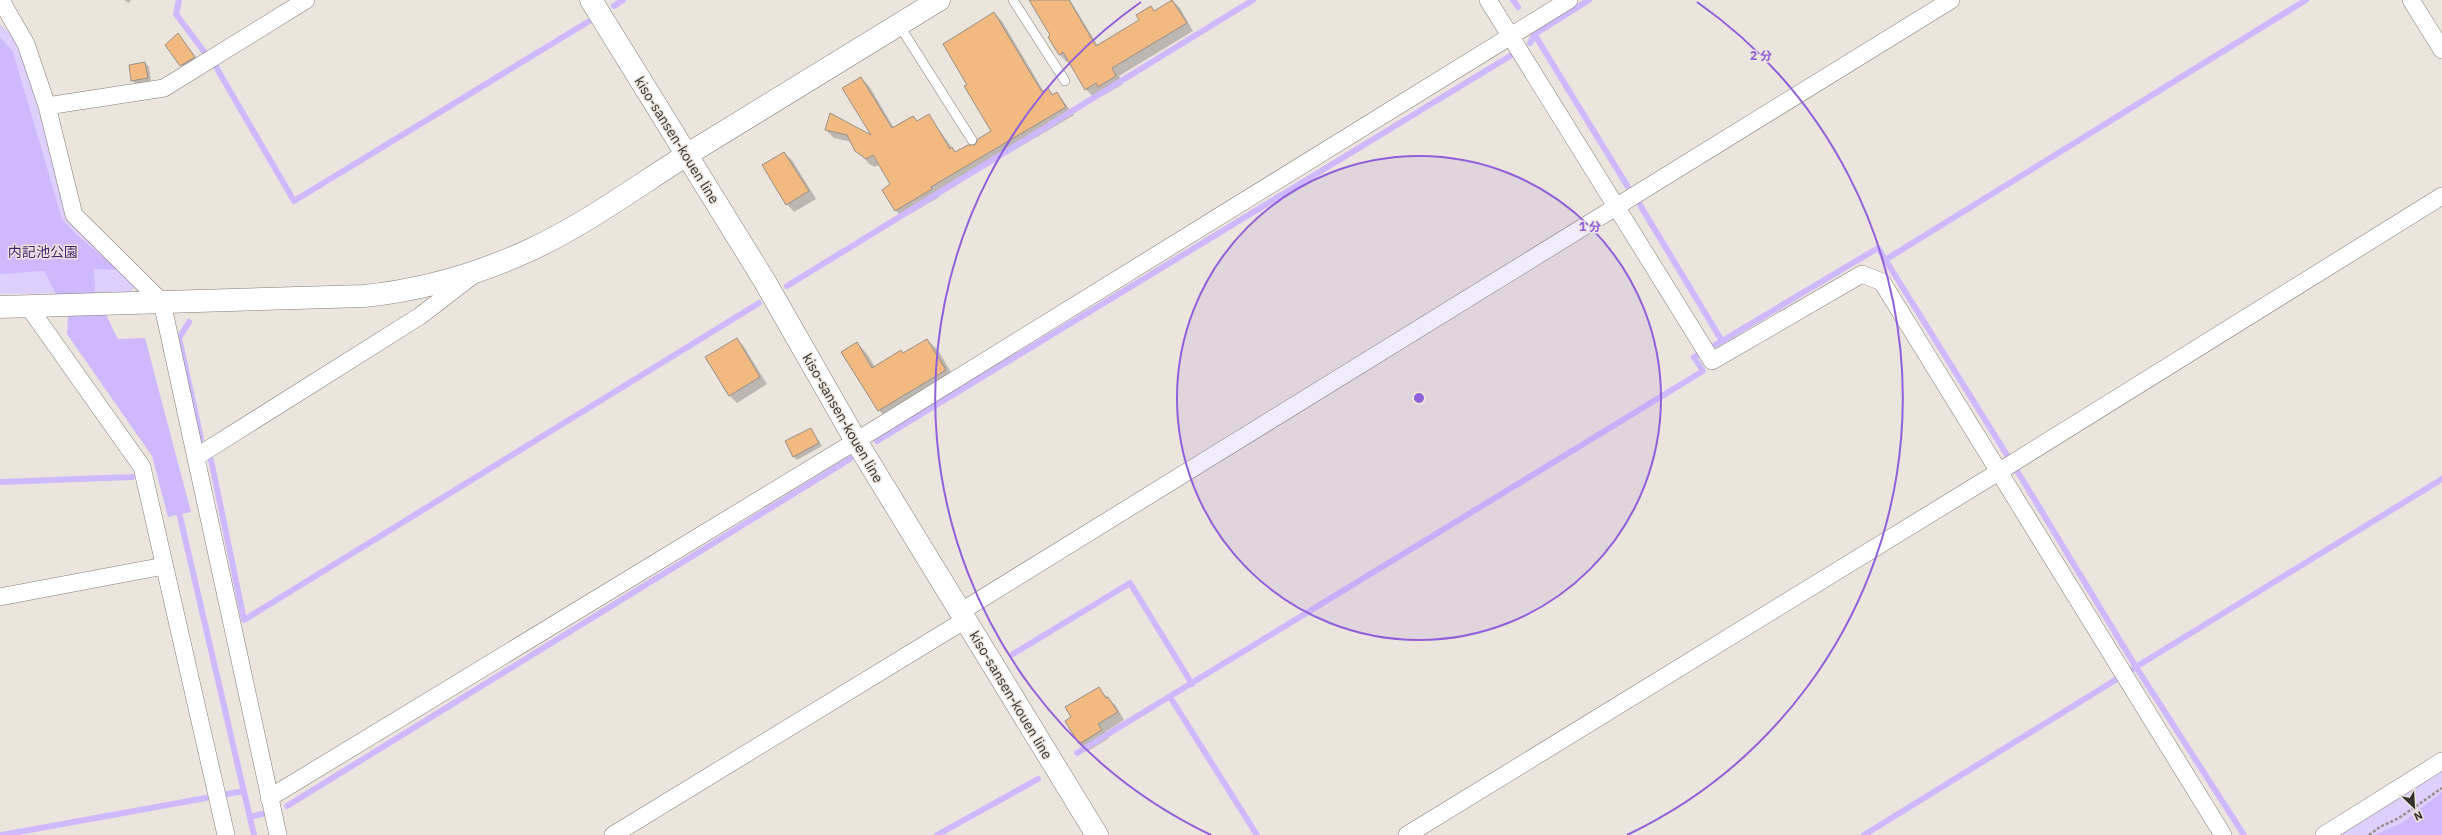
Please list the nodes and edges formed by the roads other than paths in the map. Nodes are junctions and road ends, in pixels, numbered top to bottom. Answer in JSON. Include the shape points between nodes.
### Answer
{"nodes":[{"id":1,"x":306,"y":0,"type":"edge"},
{"id":2,"x":591,"y":0,"type":"edge"},
{"id":3,"x":939,"y":0,"type":"edge"},
{"id":4,"x":1013,"y":0,"type":"edge"},
{"id":5,"x":1488,"y":0,"type":"edge"},
{"id":6,"x":1570,"y":0,"type":"edge"},
{"id":7,"x":1951,"y":0,"type":"edge"},
{"id":8,"x":2411,"y":0,"type":"edge"},
{"id":9,"x":2,"y":2,"type":"edge"},
{"id":10,"x":899,"y":25,"type":"junction"},
{"id":11,"x":1510,"y":37,"type":"junction"},
{"id":12,"x":2442,"y":50,"type":"edge"},
{"id":13,"x":1065,"y":81,"type":"dead end"},
{"id":14,"x":46,"y":106,"type":"junction"},
{"id":15,"x":972,"y":140,"type":"dead end"},
{"id":16,"x":686,"y":156,"type":"junction"},
{"id":17,"x":2442,"y":196,"type":"edge"},
{"id":18,"x":1614,"y":207,"type":"junction"},
{"id":19,"x":480,"y":270,"type":"junction"},
{"id":20,"x":162,"y":302,"type":"junction"},
{"id":21,"x":28,"y":306,"type":"junction"},
{"id":22,"x":0,"y":307,"type":"edge"},
{"id":23,"x":856,"y":441,"type":"junction"},
{"id":24,"x":196,"y":457,"type":"junction"},
{"id":25,"x":2000,"y":471,"type":"junction"},
{"id":26,"x":164,"y":566,"type":"junction"},
{"id":27,"x":0,"y":597,"type":"edge"},
{"id":28,"x":963,"y":616,"type":"junction"},
{"id":29,"x":2442,"y":761,"type":"edge"},
{"id":30,"x":269,"y":798,"type":"junction"},
{"id":31,"x":226,"y":835,"type":"edge"},
{"id":32,"x":278,"y":835,"type":"edge"},
{"id":33,"x":613,"y":835,"type":"edge"},
{"id":34,"x":1097,"y":835,"type":"edge"},
{"id":35,"x":1407,"y":835,"type":"edge"},
{"id":36,"x":2223,"y":835,"type":"edge"},
{"id":37,"x":2324,"y":835,"type":"edge"}],
"edges":[{"from":1,"to":14,"type":"street","via":[[164,88]]},
{"from":2,"to":16,"type":"street","name":"kiso-sansen-kouen line"},
{"from":3,"to":10,"type":"street"},
{"from":4,"to":13,"type":"lane"},
{"from":5,"to":11,"type":"street"},
{"from":6,"to":11,"type":"street"},
{"from":7,"to":18,"type":"street"},
{"from":8,"to":12,"type":"street"},
{"from":9,"to":14,"type":"street","via":[[26,44]]},
{"from":10,"to":15,"type":"lane"},
{"from":10,"to":16,"type":"street"},
{"from":11,"to":18,"type":"street"},
{"from":11,"to":23,"type":"street"},
{"from":14,"to":20,"type":"street","via":[[74,215]]},
{"from":16,"to":19,"type":"street","via":[[619,200],[531,249]]},
{"from":16,"to":23,"type":"street","name":"kiso-sansen-kouen line","via":[[764,280]]},
{"from":17,"to":25,"type":"street"},
{"from":18,"to":25,"type":"street","via":[[1712,362],[1862,274],[1882,282]]},
{"from":18,"to":28,"type":"street"},
{"from":19,"to":20,"type":"street","via":[[391,293]]},
{"from":19,"to":24,"type":"street","via":[[420,316]]},
{"from":20,"to":21,"type":"street"},
{"from":20,"to":24,"type":"street"},
{"from":21,"to":22,"type":"street"},
{"from":21,"to":26,"type":"street","via":[[142,467]]},
{"from":23,"to":28,"type":"street","name":"kiso-sansen-kouen line"},
{"from":23,"to":30,"type":"street"},
{"from":24,"to":30,"type":"street"},
{"from":25,"to":35,"type":"street"},
{"from":25,"to":36,"type":"street"},
{"from":26,"to":27,"type":"street"},
{"from":26,"to":31,"type":"street"},
{"from":28,"to":33,"type":"street"},
{"from":28,"to":34,"type":"street","name":"kiso-sansen-kouen line"},
{"from":29,"to":37,"type":"street"},
{"from":30,"to":32,"type":"street"}]}
